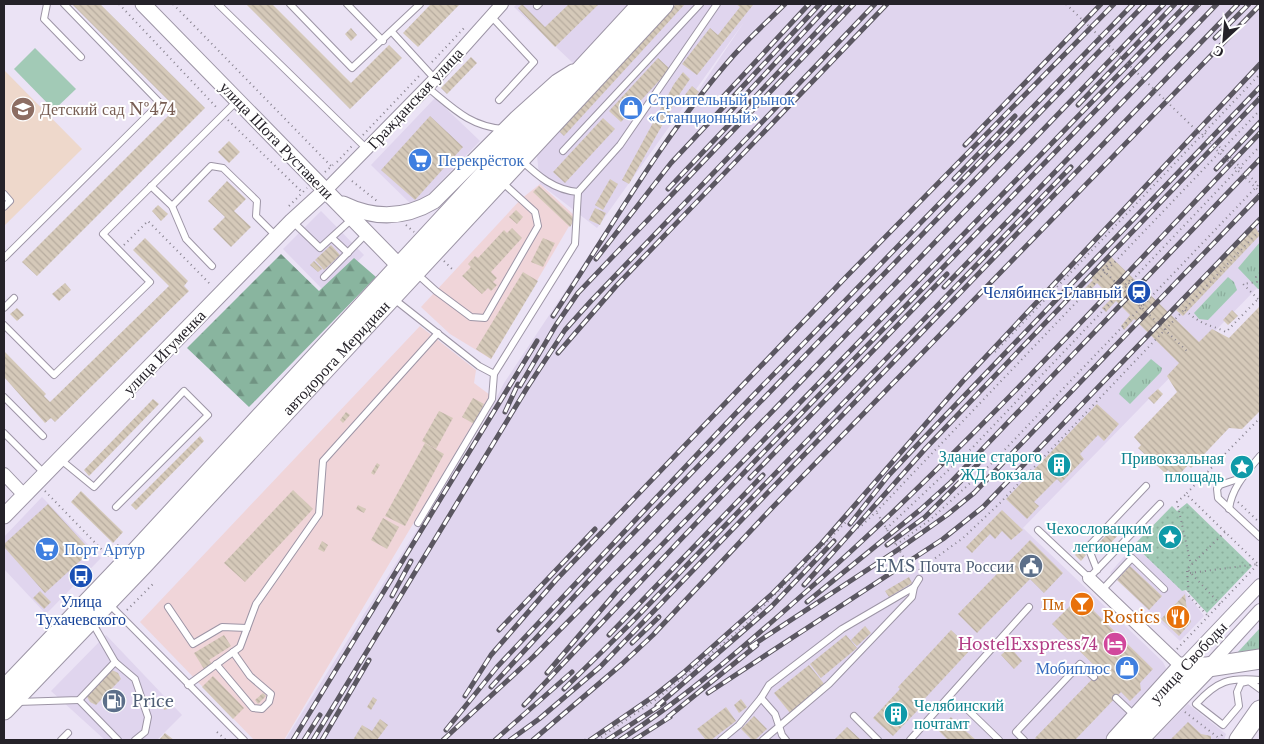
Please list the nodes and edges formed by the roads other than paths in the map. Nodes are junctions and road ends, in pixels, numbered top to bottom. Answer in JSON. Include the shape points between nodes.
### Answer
{"nodes":[{"id":1,"x":47,"y":4,"type":"edge"},
{"id":2,"x":64,"y":4,"type":"edge"},
{"id":3,"x":143,"y":4,"type":"edge"},
{"id":4,"x":218,"y":4,"type":"edge"},
{"id":5,"x":290,"y":4,"type":"edge"},
{"id":6,"x":347,"y":4,"type":"edge"},
{"id":7,"x":420,"y":4,"type":"edge"},
{"id":8,"x":502,"y":4,"type":"edge"},
{"id":9,"x":664,"y":4,"type":"edge"},
{"id":10,"x":700,"y":4,"type":"edge"},
{"id":11,"x":717,"y":4,"type":"edge"},
{"id":12,"x":638,"y":5,"type":"edge"},
{"id":13,"x":491,"y":16,"type":"junction"},
{"id":14,"x":392,"y":32,"type":"junction"},
{"id":15,"x":383,"y":40,"type":"junction"},
{"id":16,"x":81,"y":57,"type":"dead end"},
{"id":17,"x":583,"y":66,"type":"junction"},
{"id":18,"x":431,"y":83,"type":"junction"},
{"id":19,"x":238,"y":100,"type":"junction"},
{"id":20,"x":499,"y":100,"type":"dead end"},
{"id":21,"x":507,"y":129,"type":"junction"},
{"id":22,"x":368,"y":149,"type":"junction"},
{"id":23,"x":563,"y":151,"type":"dead end"},
{"id":24,"x":520,"y":159,"type":"junction"},
{"id":25,"x":500,"y":180,"type":"junction"},
{"id":26,"x":151,"y":186,"type":"junction"},
{"id":27,"x":578,"y":192,"type":"junction"},
{"id":28,"x":4,"y":194,"type":"edge"},
{"id":29,"x":330,"y":195,"type":"junction"},
{"id":30,"x":172,"y":206,"type":"junction"},
{"id":31,"x":4,"y":208,"type":"edge"},
{"id":32,"x":353,"y":218,"type":"junction"},
{"id":33,"x":292,"y":221,"type":"junction"},
{"id":34,"x":367,"y":233,"type":"junction"},
{"id":35,"x":277,"y":237,"type":"junction"},
{"id":36,"x":332,"y":238,"type":"junction"},
{"id":37,"x":348,"y":253,"type":"junction"},
{"id":38,"x":4,"y":258,"type":"edge"},
{"id":39,"x":212,"y":266,"type":"dead end"},
{"id":40,"x":408,"y":272,"type":"junction"},
{"id":41,"x":324,"y":277,"type":"dead end"},
{"id":42,"x":391,"y":297,"type":"junction"},
{"id":43,"x":14,"y":298,"type":"dead end"},
{"id":44,"x":4,"y":308,"type":"edge"},
{"id":45,"x":4,"y":325,"type":"edge"},
{"id":46,"x":438,"y":332,"type":"junction"},
{"id":47,"x":494,"y":374,"type":"junction"},
{"id":48,"x":4,"y":397,"type":"edge"},
{"id":49,"x":4,"y":433,"type":"edge"},
{"id":50,"x":43,"y":436,"type":"dead end"},
{"id":51,"x":1260,"y":456,"type":"edge"},
{"id":52,"x":60,"y":459,"type":"junction"},
{"id":53,"x":4,"y":474,"type":"edge"},
{"id":54,"x":41,"y":478,"type":"junction"},
{"id":55,"x":1241,"y":478,"type":"junction"},
{"id":56,"x":1146,"y":486,"type":"dead end"},
{"id":57,"x":24,"y":495,"type":"junction"},
{"id":58,"x":1160,"y":504,"type":"dead end"},
{"id":59,"x":116,"y":508,"type":"dead end"},
{"id":60,"x":1229,"y":510,"type":"junction"},
{"id":61,"x":4,"y":516,"type":"edge"},
{"id":62,"x":418,"y":523,"type":"dead end"},
{"id":63,"x":1038,"y":530,"type":"dead end"},
{"id":64,"x":1260,"y":537,"type":"edge"},
{"id":65,"x":1093,"y":574,"type":"junction"},
{"id":66,"x":917,"y":577,"type":"road end"},
{"id":67,"x":1260,"y":585,"type":"edge"},
{"id":68,"x":914,"y":587,"type":"junction"},
{"id":69,"x":1164,"y":589,"type":"dead end"},
{"id":70,"x":1102,"y":590,"type":"junction"},
{"id":71,"x":108,"y":602,"type":"junction"},
{"id":72,"x":168,"y":607,"type":"dead end"},
{"id":73,"x":1029,"y":607,"type":"dead end"},
{"id":74,"x":1260,"y":610,"type":"edge"},
{"id":75,"x":91,"y":619,"type":"junction"},
{"id":76,"x":247,"y":628,"type":"junction"},
{"id":77,"x":233,"y":652,"type":"junction"},
{"id":78,"x":1260,"y":659,"type":"edge"},
{"id":79,"x":115,"y":662,"type":"junction"},
{"id":80,"x":216,"y":664,"type":"junction"},
{"id":81,"x":1182,"y":666,"type":"junction"},
{"id":82,"x":1208,"y":667,"type":"junction"},
{"id":83,"x":1094,"y":677,"type":"dead end"},
{"id":84,"x":1260,"y":680,"type":"edge"},
{"id":85,"x":188,"y":685,"type":"junction"},
{"id":86,"x":1260,"y":689,"type":"edge"},
{"id":87,"x":761,"y":698,"type":"junction"},
{"id":88,"x":1116,"y":698,"type":"dead end"},
{"id":89,"x":79,"y":700,"type":"junction"},
{"id":90,"x":6,"y":701,"type":"edge"},
{"id":91,"x":964,"y":706,"type":"dead end"},
{"id":92,"x":1260,"y":710,"type":"edge"},
{"id":93,"x":854,"y":716,"type":"dead end"},
{"id":94,"x":1137,"y":718,"type":"junction"},
{"id":95,"x":780,"y":725,"type":"junction"},
{"id":96,"x":68,"y":733,"type":"dead end"},
{"id":97,"x":61,"y":740,"type":"edge"},
{"id":98,"x":118,"y":740,"type":"edge"},
{"id":99,"x":135,"y":740,"type":"edge"},
{"id":100,"x":244,"y":740,"type":"edge"},
{"id":101,"x":721,"y":740,"type":"edge"},
{"id":102,"x":763,"y":740,"type":"edge"},
{"id":103,"x":786,"y":740,"type":"edge"},
{"id":104,"x":878,"y":740,"type":"edge"},
{"id":105,"x":910,"y":740,"type":"edge"},
{"id":106,"x":999,"y":740,"type":"edge"},
{"id":107,"x":1024,"y":740,"type":"edge"},
{"id":108,"x":1116,"y":740,"type":"edge"},
{"id":109,"x":1138,"y":740,"type":"edge"},
{"id":110,"x":1239,"y":740,"type":"edge"}],
"edges":[{"from":1,"to":16,"type":"lane","via":[[44,19]]},
{"from":2,"to":38,"type":"lane","via":[[160,103]]},
{"from":3,"to":19,"type":"street","name":"улица Шота Руставели"},
{"from":4,"to":22,"type":"lane"},
{"from":5,"to":15,"type":"lane","via":[[352,68]]},
{"from":6,"to":15,"type":"lane"},
{"from":7,"to":14,"type":"lane"},
{"from":8,"to":13,"type":"street","name":"Гражданская улица"},
{"from":9,"to":24,"type":"main road","name":"автодорога Меридиан"},
{"from":10,"to":23,"type":"lane"},
{"from":11,"to":27,"type":"lane","via":[[620,145]]},
{"from":12,"to":17,"type":"main road","name":"автодорога Меридиан"},
{"from":13,"to":18,"type":"street","name":"Гражданская улица"},
{"from":13,"to":20,"type":"lane","via":[[534,62]]},
{"from":14,"to":15,"type":"lane"},
{"from":14,"to":18,"type":"lane"},
{"from":17,"to":21,"type":"street","via":[[557,82]]},
{"from":17,"to":40,"type":"main road","name":"автодорога Меридиан"},
{"from":18,"to":21,"type":"lane","via":[[470,121],[488,128]]},
{"from":18,"to":22,"type":"street","name":"Гражданская улица"},
{"from":19,"to":26,"type":"lane"},
{"from":19,"to":29,"type":"street","name":"улица Шота Руставели"},
{"from":21,"to":29,"type":"street","via":[[434,202],[419,210],[399,216],[378,215],[356,210]]},
{"from":22,"to":29,"type":"street","name":"Гражданская улица"},
{"from":24,"to":25,"type":"main road","name":"автодорога Меридиан"},
{"from":24,"to":27,"type":"lane","via":[[537,175],[563,191]]},
{"from":25,"to":40,"type":"main road","name":"автодорога Меридиан"},
{"from":25,"to":40,"type":"lane","via":[[535,212],[538,226],[484,318],[471,318]]},
{"from":26,"to":30,"type":"lane"},
{"from":26,"to":45,"type":"lane","via":[[103,234],[150,282],[54,375]]},
{"from":27,"to":47,"type":"lane","via":[[575,244]]},
{"from":28,"to":31,"type":"lane","via":[[10,201]]},
{"from":29,"to":32,"type":"street","name":"улица Шота Руставели"},
{"from":29,"to":33,"type":"street","name":"улица Игуменка","via":[[311,202]]},
{"from":30,"to":35,"type":"lane","via":[[211,166],[224,168],[256,201],[256,216]]},
{"from":30,"to":39,"type":"lane","via":[[186,239]]},
{"from":32,"to":34,"type":"street","name":"улица Шота Руставели"},
{"from":32,"to":36,"type":"lane"},
{"from":33,"to":35,"type":"street","name":"улица Игуменка"},
{"from":33,"to":36,"type":"lane","via":[[320,248]]},
{"from":34,"to":37,"type":"lane"},
{"from":34,"to":40,"type":"street","name":"улица Шота Руставели"},
{"from":35,"to":52,"type":"street","name":"улица Игуменка"},
{"from":36,"to":37,"type":"lane"},
{"from":37,"to":41,"type":"lane"},
{"from":40,"to":42,"type":"main road","name":"автодорога Меридиан"},
{"from":40,"to":90,"type":"main road","name":"автодорога Меридиан","via":[[132,556]]},
{"from":42,"to":46,"type":"lane"},
{"from":42,"to":71,"type":"main road","name":"автодорога Меридиан"},
{"from":43,"to":44,"type":"lane"},
{"from":46,"to":47,"type":"lane","via":[[479,366]]},
{"from":46,"to":76,"type":"lane","via":[[324,461],[319,514],[256,604]]},
{"from":47,"to":62,"type":"lane","via":[[492,399]]},
{"from":48,"to":50,"type":"lane"},
{"from":49,"to":54,"type":"lane"},
{"from":51,"to":55,"type":"lane"},
{"from":52,"to":54,"type":"street","name":"улица Игуменка"},
{"from":52,"to":59,"type":"lane","via":[[94,488],[184,391],[208,415]]},
{"from":53,"to":57,"type":"street"},
{"from":54,"to":57,"type":"street","name":"улица Игуменка"},
{"from":55,"to":60,"type":"lane","via":[[1231,495]]},
{"from":55,"to":60,"type":"lane","via":[[1217,490],[1218,498]]},
{"from":56,"to":65,"type":"lane","via":[[1088,548]]},
{"from":57,"to":61,"type":"street","name":"улица Игуменка"},
{"from":58,"to":65,"type":"lane"},
{"from":60,"to":64,"type":"lane"},
{"from":63,"to":65,"type":"lane"},
{"from":65,"to":70,"type":"street"},
{"from":66,"to":68,"type":"lane"},
{"from":67,"to":81,"type":"street","name":"улица Свободы"},
{"from":68,"to":87,"type":"lane","via":[[842,630],[769,685]]},
{"from":68,"to":95,"type":"lane","via":[[912,597],[829,684]]},
{"from":69,"to":70,"type":"lane","via":[[1132,558]]},
{"from":70,"to":81,"type":"street"},
{"from":71,"to":75,"type":"main road","name":"автодорога Меридиан"},
{"from":71,"to":85,"type":"lane"},
{"from":72,"to":76,"type":"lane","via":[[193,644],[222,627]]},
{"from":73,"to":105,"type":"lane"},
{"from":74,"to":82,"type":"street","name":"улица Свободы"},
{"from":75,"to":79,"type":"lane"},
{"from":75,"to":90,"type":"main road","name":"автодорога Меридиан"},
{"from":76,"to":77,"type":"lane","via":[[240,647]]},
{"from":77,"to":80,"type":"lane"},
{"from":77,"to":80,"type":"lane","via":[[250,676],[270,694],[269,702],[262,709],[253,708]]},
{"from":78,"to":82,"type":"main road"},
{"from":79,"to":89,"type":"lane"},
{"from":79,"to":99,"type":"lane","via":[[135,679],[148,717],[145,732]]},
{"from":80,"to":85,"type":"lane"},
{"from":81,"to":82,"type":"main road"},
{"from":81,"to":94,"type":"main road","name":"улица Свободы"},
{"from":82,"to":109,"type":"main road","name":"улица Свободы"},
{"from":83,"to":107,"type":"lane","via":[[1080,664],[1016,732]]},
{"from":84,"to":86,"type":"lane","via":[[1226,681],[1212,687],[1196,704],[1223,725],[1240,706],[1237,692],[1241,683],[1249,681]]},
{"from":85,"to":100,"type":"lane"},
{"from":87,"to":95,"type":"lane"},
{"from":87,"to":101,"type":"lane"},
{"from":88,"to":94,"type":"lane"},
{"from":89,"to":90,"type":"lane"},
{"from":89,"to":98,"type":"lane"},
{"from":91,"to":106,"type":"lane"},
{"from":92,"to":110,"type":"main road"},
{"from":93,"to":104,"type":"lane"},
{"from":94,"to":108,"type":"main road","name":"улица Свободы"},
{"from":95,"to":102,"type":"lane"},
{"from":95,"to":103,"type":"lane"},
{"from":96,"to":97,"type":"lane"}]}
